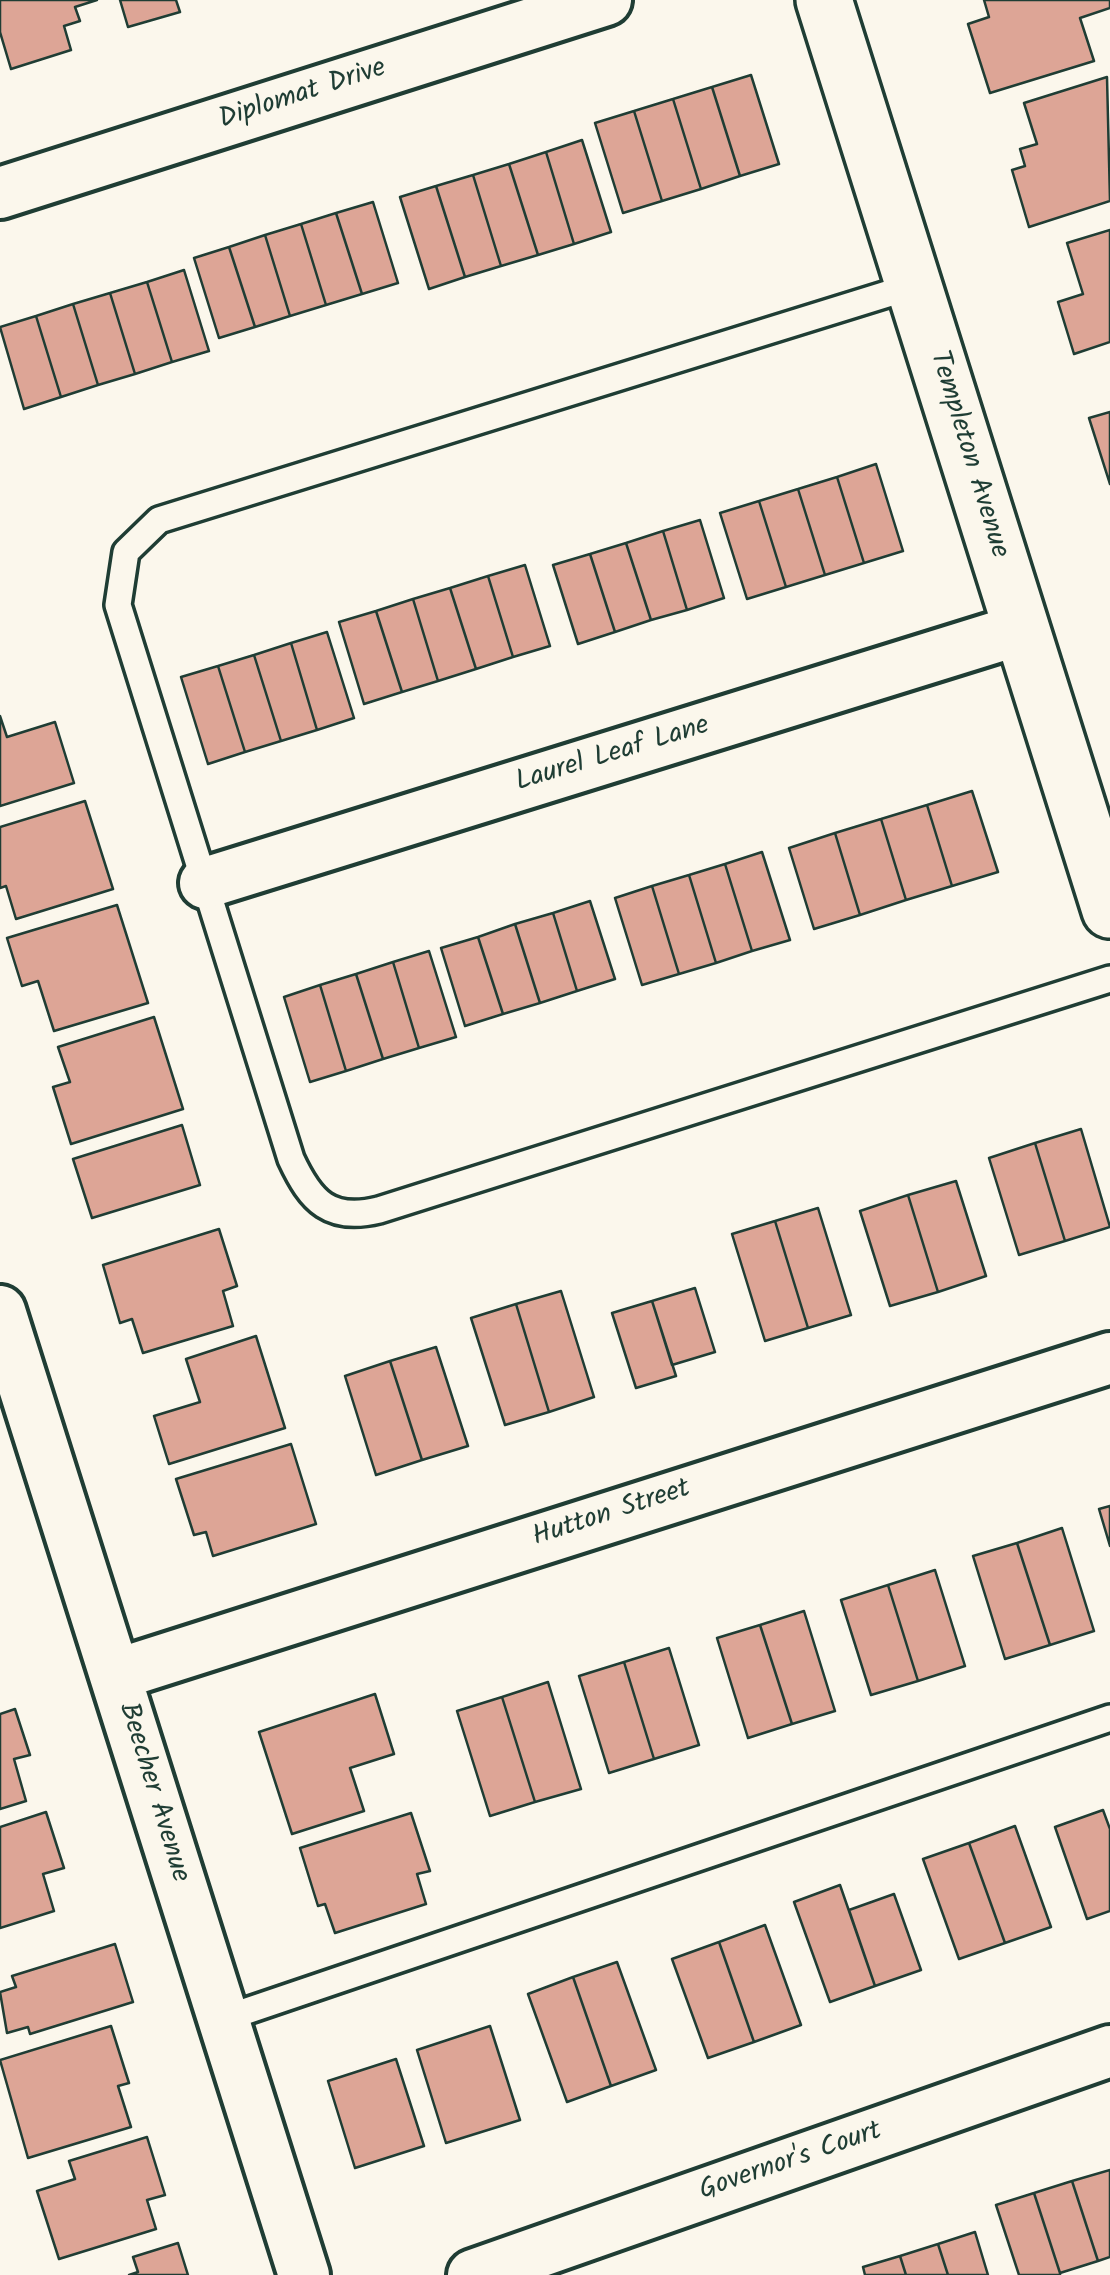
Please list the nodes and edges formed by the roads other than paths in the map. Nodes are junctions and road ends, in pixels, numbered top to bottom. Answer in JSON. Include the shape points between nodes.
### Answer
{"nodes":[{"id":1,"x":606,"y":0,"type":"edge"},
{"id":2,"x":824,"y":0,"type":"edge"},
{"id":3,"x":0,"y":192,"type":"edge"},
{"id":4,"x":913,"y":286,"type":"junction"},
{"id":5,"x":1022,"y":629,"type":"junction"},
{"id":6,"x":205,"y":883,"type":"junction"},
{"id":7,"x":1110,"y":910,"type":"edge"},
{"id":8,"x":1110,"y":979,"type":"edge"},
{"id":9,"x":0,"y":1311,"type":"edge"},
{"id":10,"x":1110,"y":1358,"type":"edge"},
{"id":11,"x":115,"y":1675,"type":"junction"},
{"id":12,"x":1110,"y":1718,"type":"edge"},
{"id":13,"x":222,"y":2018,"type":"junction"},
{"id":14,"x":1110,"y":2051,"type":"edge"},
{"id":15,"x":304,"y":2275,"type":"edge"},
{"id":16,"x":472,"y":2275,"type":"edge"}],
"edges":[{"from":1,"to":3,"type":"street","name":"Diplomat Drive"},
{"from":2,"to":4,"type":"street","name":"Templeton Avenue"},
{"from":4,"to":5,"type":"street","name":"Templeton Avenue"},
{"from":4,"to":6,"type":"lane","via":[[158,520],[126,552],[118,605]]},
{"from":5,"to":6,"type":"street","name":"Laurel Leaf Lane"},
{"from":5,"to":7,"type":"street","name":"Templeton Avenue"},
{"from":6,"to":8,"type":"lane","via":[[304,1186],[327,1208],[354,1216]]},
{"from":9,"to":11,"type":"street","name":"Beecher Avenue"},
{"from":10,"to":11,"type":"street","name":"Hutton Street"},
{"from":11,"to":13,"type":"street","name":"Beecher Avenue"},
{"from":12,"to":13,"type":"lane"},
{"from":13,"to":15,"type":"street","name":"Beecher Avenue"},
{"from":14,"to":16,"type":"street","name":"Governor's Court"}]}
